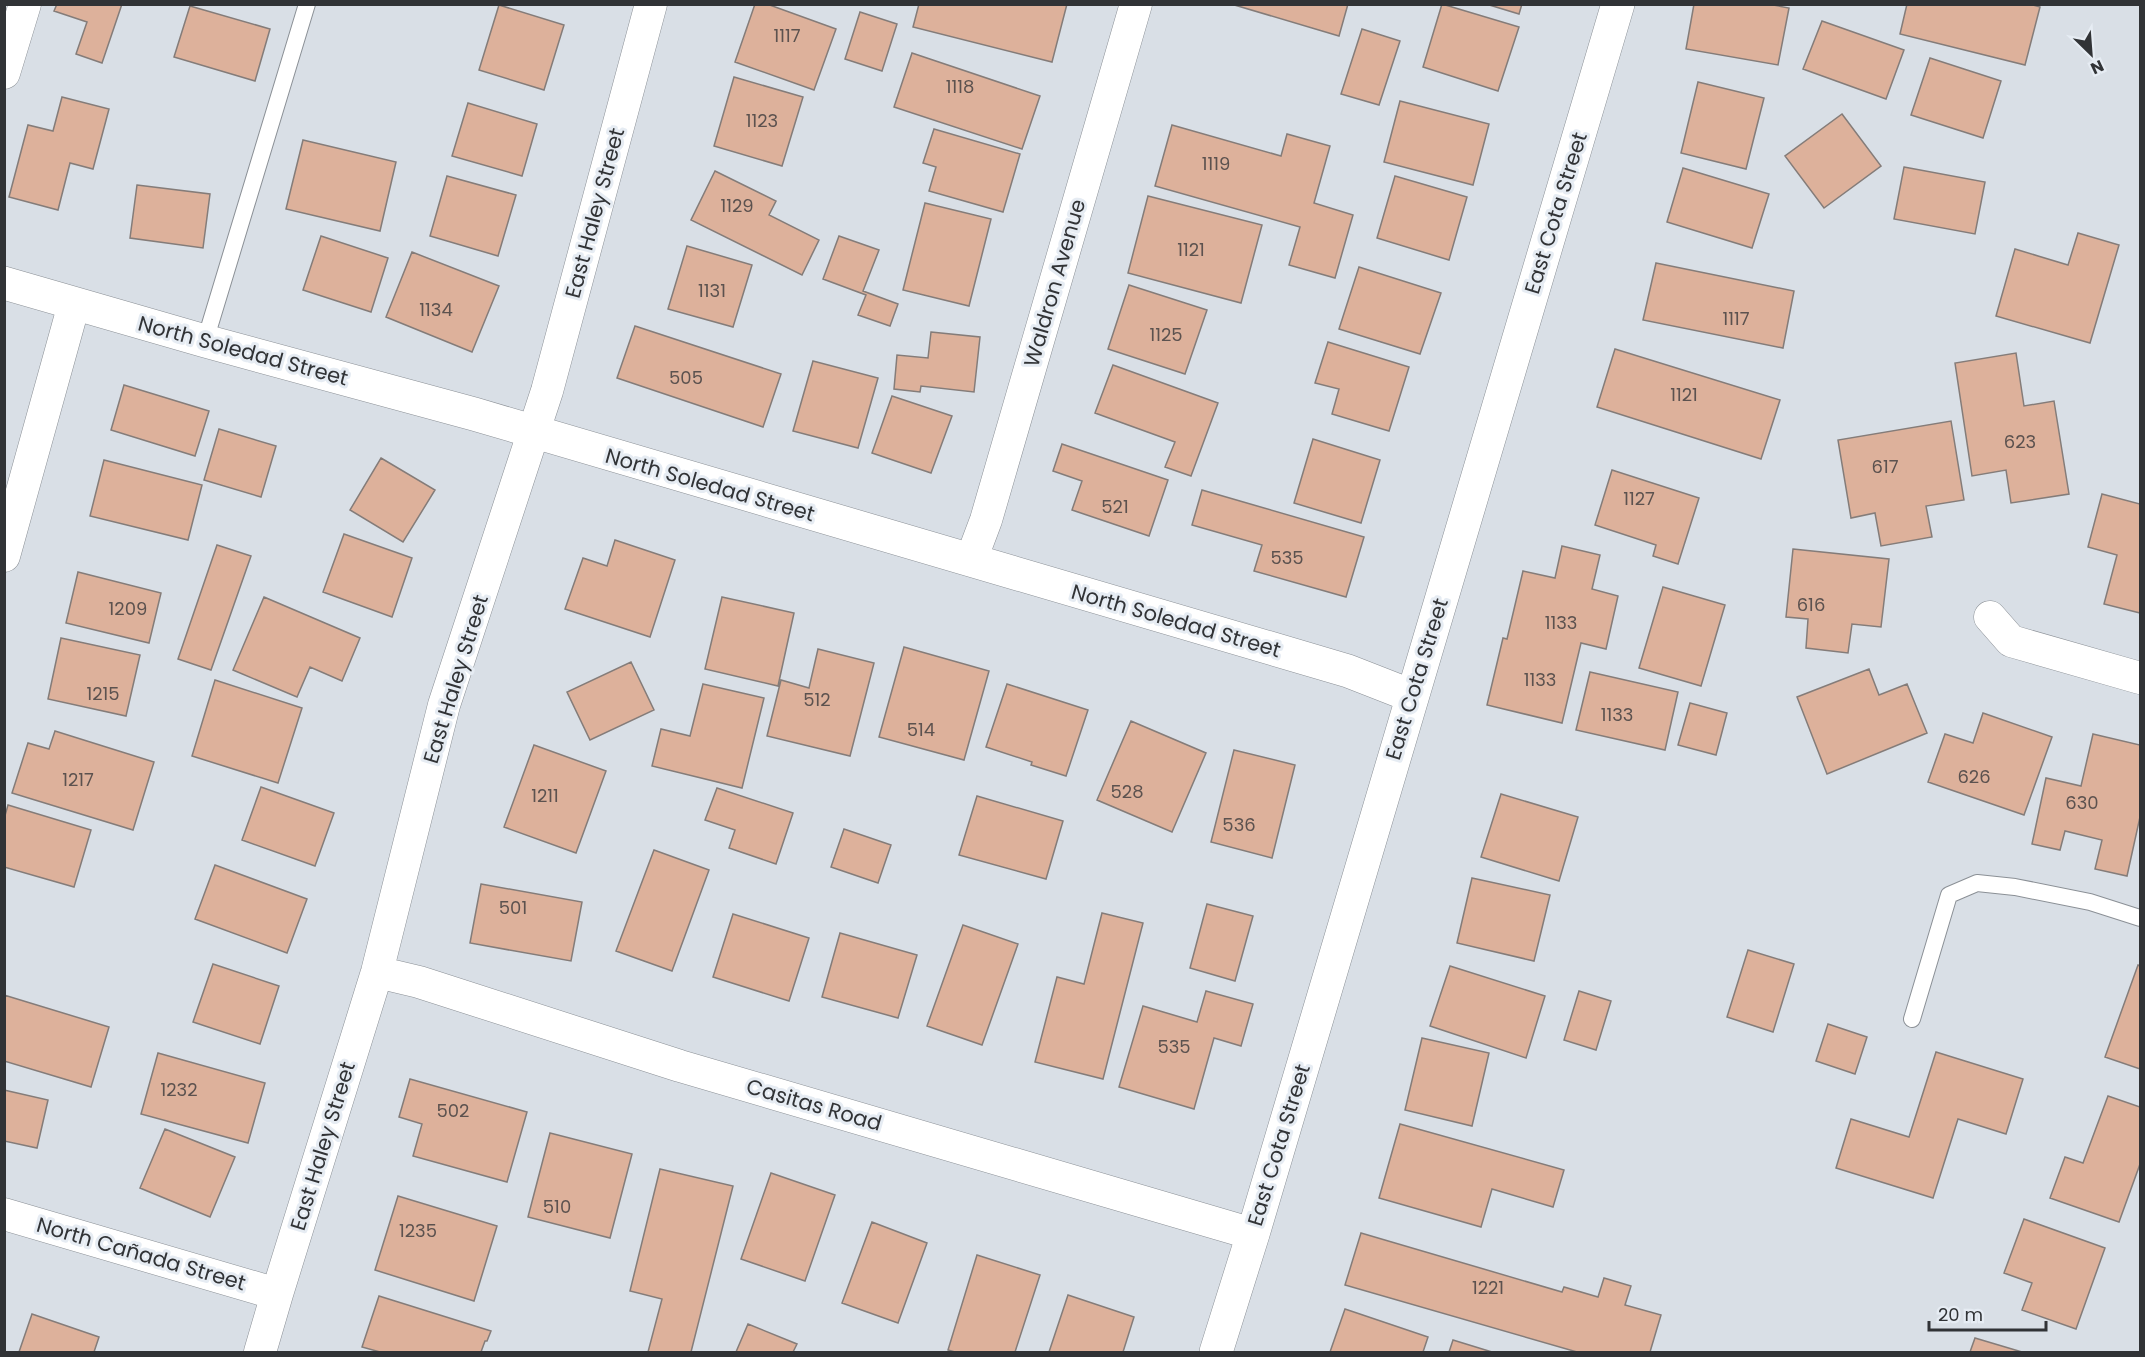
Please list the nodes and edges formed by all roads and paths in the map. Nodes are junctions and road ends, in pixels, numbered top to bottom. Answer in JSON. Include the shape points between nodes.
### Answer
{"nodes":[{"id":1,"x":25,"y":4,"type":"edge"},
{"id":2,"x":307,"y":4,"type":"edge"},
{"id":3,"x":651,"y":4,"type":"edge"},
{"id":4,"x":1136,"y":4,"type":"edge"},
{"id":5,"x":1618,"y":4,"type":"edge"},
{"id":6,"x":4,"y":73,"type":"edge"},
{"id":7,"x":4,"y":283,"type":"edge"},
{"id":8,"x":75,"y":304,"type":"junction"},
{"id":9,"x":205,"y":341,"type":"junction"},
{"id":10,"x":533,"y":433,"type":"junction"},
{"id":11,"x":4,"y":555,"type":"edge"},
{"id":12,"x":971,"y":560,"type":"junction"},
{"id":13,"x":1990,"y":617,"type":"dead end"},
{"id":14,"x":2140,"y":678,"type":"edge"},
{"id":15,"x":1412,"y":696,"type":"junction"},
{"id":16,"x":2140,"y":918,"type":"edge"},
{"id":17,"x":376,"y":972,"type":"junction"},
{"id":18,"x":1912,"y":1019,"type":"dead end"},
{"id":19,"x":4,"y":1214,"type":"edge"},
{"id":20,"x":1253,"y":1234,"type":"junction"},
{"id":21,"x":277,"y":1294,"type":"junction"},
{"id":22,"x":1219,"y":1352,"type":"edge"},
{"id":23,"x":260,"y":1353,"type":"edge"}],
"edges":[{"from":1,"to":6,"type":"street"},
{"from":2,"to":9,"type":"lane"},
{"from":3,"to":10,"type":"street","name":"East Haley Street"},
{"from":4,"to":12,"type":"street","name":"Waldron Avenue","via":[[986,520]]},
{"from":5,"to":15,"type":"street","name":"East Cota Street"},
{"from":7,"to":8,"type":"street","name":"North Soledad Street"},
{"from":8,"to":9,"type":"street","name":"North Soledad Street"},
{"from":8,"to":11,"type":"street"},
{"from":9,"to":10,"type":"street","name":"North Soledad Street"},
{"from":10,"to":12,"type":"street","name":"North Soledad Street"},
{"from":10,"to":17,"type":"street","name":"East Haley Street","via":[[444,705]]},
{"from":12,"to":15,"type":"street","name":"North Soledad Street","via":[[1348,671]]},
{"from":13,"to":14,"type":"street","via":[[2011,641]]},
{"from":15,"to":20,"type":"street","name":"East Cota Street"},
{"from":16,"to":18,"type":"lane","via":[[2090,902],[2015,887],[1977,883],[1949,895]]},
{"from":17,"to":20,"type":"street","name":"Casitas Road","via":[[419,982],[680,1066]]},
{"from":17,"to":21,"type":"street","name":"East Haley Street"},
{"from":19,"to":21,"type":"street","name":"North Cañada Street"},
{"from":20,"to":22,"type":"street","name":"East Cota Street"},
{"from":21,"to":23,"type":"street","name":"East Haley Street"}]}
